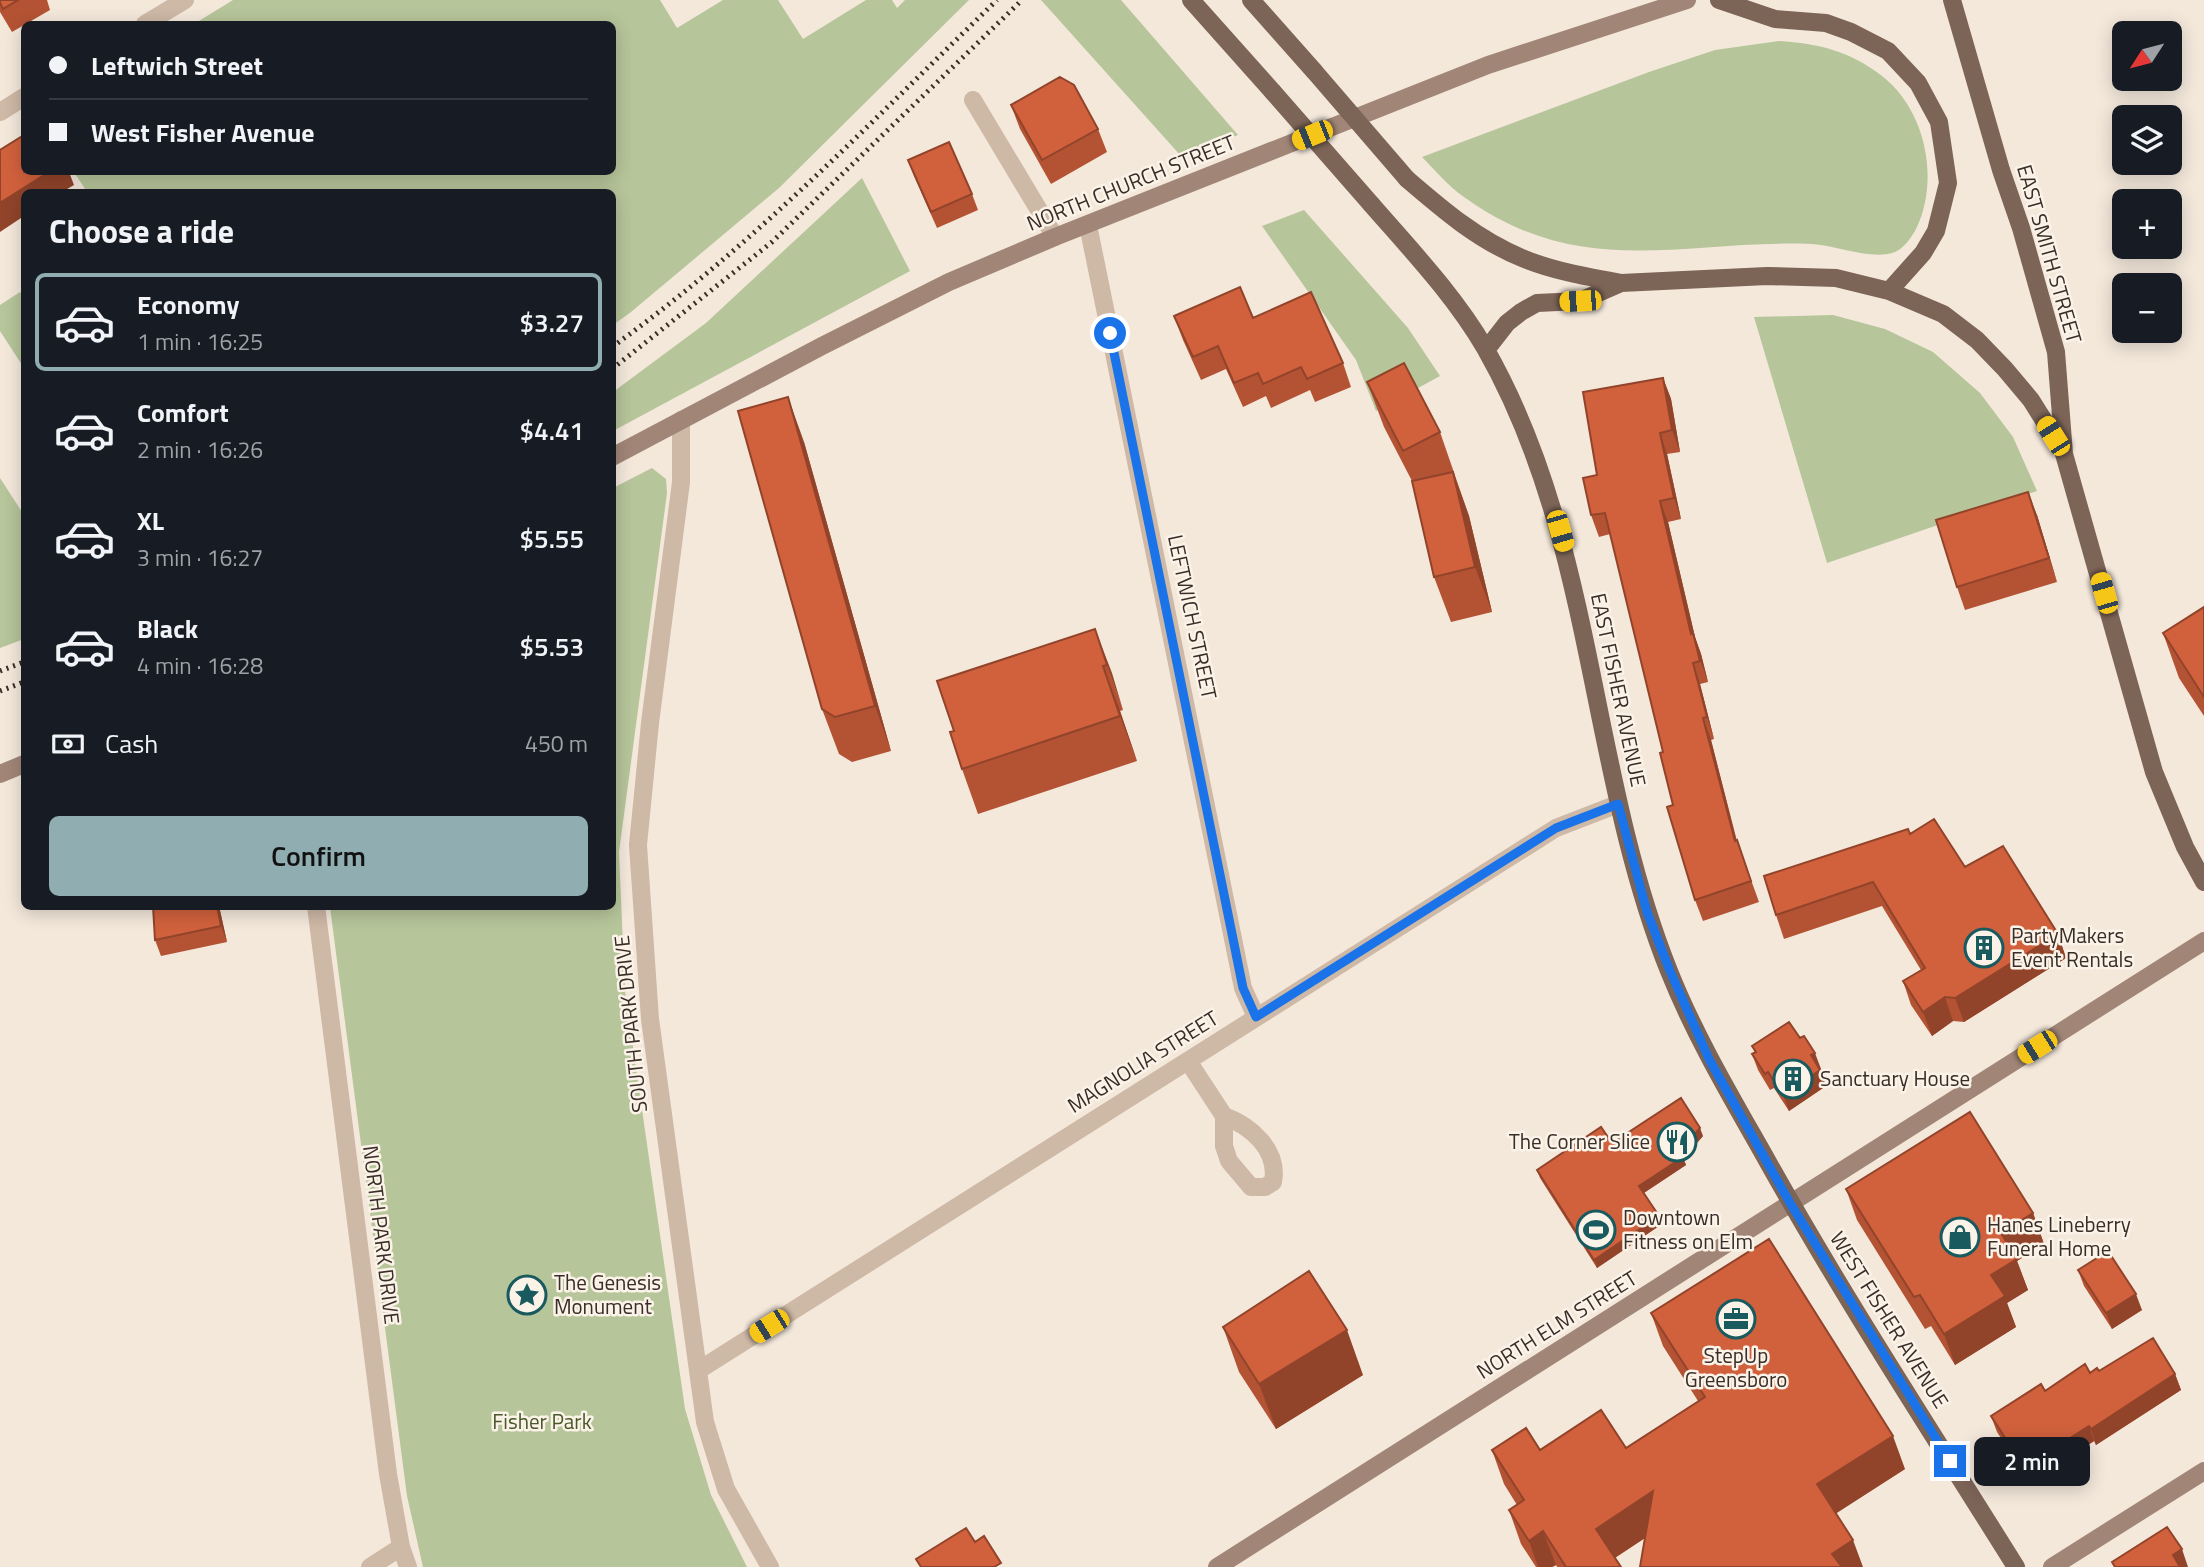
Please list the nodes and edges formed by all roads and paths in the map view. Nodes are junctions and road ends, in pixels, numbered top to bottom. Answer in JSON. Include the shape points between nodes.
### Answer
{"nodes":[{"id":1,"x":185,"y":0,"type":"edge"},
{"id":2,"x":1191,"y":0,"type":"edge"},
{"id":3,"x":1251,"y":0,"type":"edge"},
{"id":4,"x":1687,"y":0,"type":"edge"},
{"id":5,"x":1719,"y":0,"type":"edge"},
{"id":6,"x":1952,"y":0,"type":"edge"},
{"id":7,"x":150,"y":21,"type":"edge"},
{"id":8,"x":21,"y":99,"type":"edge"},
{"id":9,"x":974,"y":100,"type":"dead end"},
{"id":10,"x":0,"y":112,"type":"edge"},
{"id":11,"x":1087,"y":225,"type":"junction"},
{"id":12,"x":1055,"y":237,"type":"junction"},
{"id":13,"x":1621,"y":283,"type":"junction"},
{"id":14,"x":1889,"y":291,"type":"junction"},
{"id":15,"x":1486,"y":350,"type":"junction"},
{"id":16,"x":681,"y":421,"type":"junction"},
{"id":17,"x":2064,"y":454,"type":"junction"},
{"id":18,"x":616,"y":455,"type":"edge"},
{"id":19,"x":21,"y":765,"type":"edge"},
{"id":20,"x":0,"y":774,"type":"edge"},
{"id":21,"x":1618,"y":804,"type":"junction"},
{"id":22,"x":2204,"y":881,"type":"edge"},
{"id":23,"x":317,"y":910,"type":"edge"},
{"id":24,"x":2204,"y":941,"type":"edge"},
{"id":25,"x":1256,"y":1017,"type":"junction"},
{"id":26,"x":1188,"y":1061,"type":"junction"},
{"id":27,"x":1224,"y":1116,"type":"dead end"},
{"id":28,"x":1790,"y":1203,"type":"junction"},
{"id":29,"x":699,"y":1370,"type":"junction"},
{"id":30,"x":2204,"y":1471,"type":"edge"},
{"id":31,"x":401,"y":1547,"type":"junction"},
{"id":32,"x":370,"y":1567,"type":"edge"},
{"id":33,"x":408,"y":1567,"type":"edge"},
{"id":34,"x":770,"y":1567,"type":"edge"},
{"id":35,"x":1217,"y":1567,"type":"edge"},
{"id":36,"x":2016,"y":1567,"type":"edge"},
{"id":37,"x":2052,"y":1567,"type":"edge"}],
"edges":[{"from":1,"to":7,"type":"street"},
{"from":2,"to":15,"type":"main road","name":"EAST FISHER AVENUE","bridge":true,"via":[[1460,309]]},
{"from":3,"to":13,"type":"main road","bridge":true,"via":[[1407,180],[1444,211],[1479,236],[1523,258]]},
{"from":4,"to":11,"type":"street","name":"NORTH CHURCH STREET","via":[[1488,65]]},
{"from":5,"to":14,"type":"main road","via":[[1775,19],[1826,23],[1851,32],[1888,51],[1917,83],[1939,122],[1948,183],[1936,231]]},
{"from":6,"to":17,"type":"main road","name":"EAST SMITH STREET","via":[[2056,352]]},
{"from":8,"to":10,"type":"street"},
{"from":9,"to":12,"type":"street"},
{"from":11,"to":12,"type":"street","name":"NORTH CHURCH STREET"},
{"from":11,"to":25,"type":"street","name":"LEFTWICH STREET","via":[[1243,988]]},
{"from":12,"to":16,"type":"street","name":"NORTH CHURCH STREET","via":[[949,282]]},
{"from":13,"to":14,"type":"main road","via":[[1767,276],[1836,278]]},
{"from":13,"to":15,"type":"main road","via":[[1580,301],[1537,303],[1507,323]]},
{"from":14,"to":17,"type":"main road","via":[[1942,314],[1977,340],[2031,400]]},
{"from":15,"to":21,"type":"main road","name":"EAST FISHER AVENUE","via":[[1522,425],[1566,551]]},
{"from":16,"to":18,"type":"street","name":"NORTH CHURCH STREET"},
{"from":16,"to":29,"type":"street","name":"SOUTH PARK DRIVE","via":[[681,482],[638,845],[650,1019]]},
{"from":17,"to":22,"type":"main road","name":"EAST SMITH STREET","via":[[2154,772]]},
{"from":19,"to":20,"type":"street"},
{"from":21,"to":25,"type":"street","name":"MAGNOLIA STREET","via":[[1556,828]]},
{"from":21,"to":28,"type":"main road","name":"EAST FISHER AVENUE","via":[[1647,912],[1685,1006],[1709,1059]]},
{"from":23,"to":31,"type":"street","name":"NORTH PARK DRIVE"},
{"from":24,"to":28,"type":"street","name":"NORTH ELM STREET"},
{"from":25,"to":26,"type":"street","name":"MAGNOLIA STREET"},
{"from":26,"to":27,"type":"street"},
{"from":26,"to":29,"type":"street","name":"MAGNOLIA STREET"},
{"from":28,"to":35,"type":"street","name":"NORTH ELM STREET"},
{"from":28,"to":36,"type":"main road","name":"WEST FISHER AVENUE"},
{"from":29,"to":34,"type":"street","name":"SOUTH PARK DRIVE","via":[[705,1422],[726,1489]]},
{"from":30,"to":37,"type":"street"},
{"from":31,"to":32,"type":"street"},
{"from":31,"to":33,"type":"street","name":"NORTH PARK DRIVE"}]}
